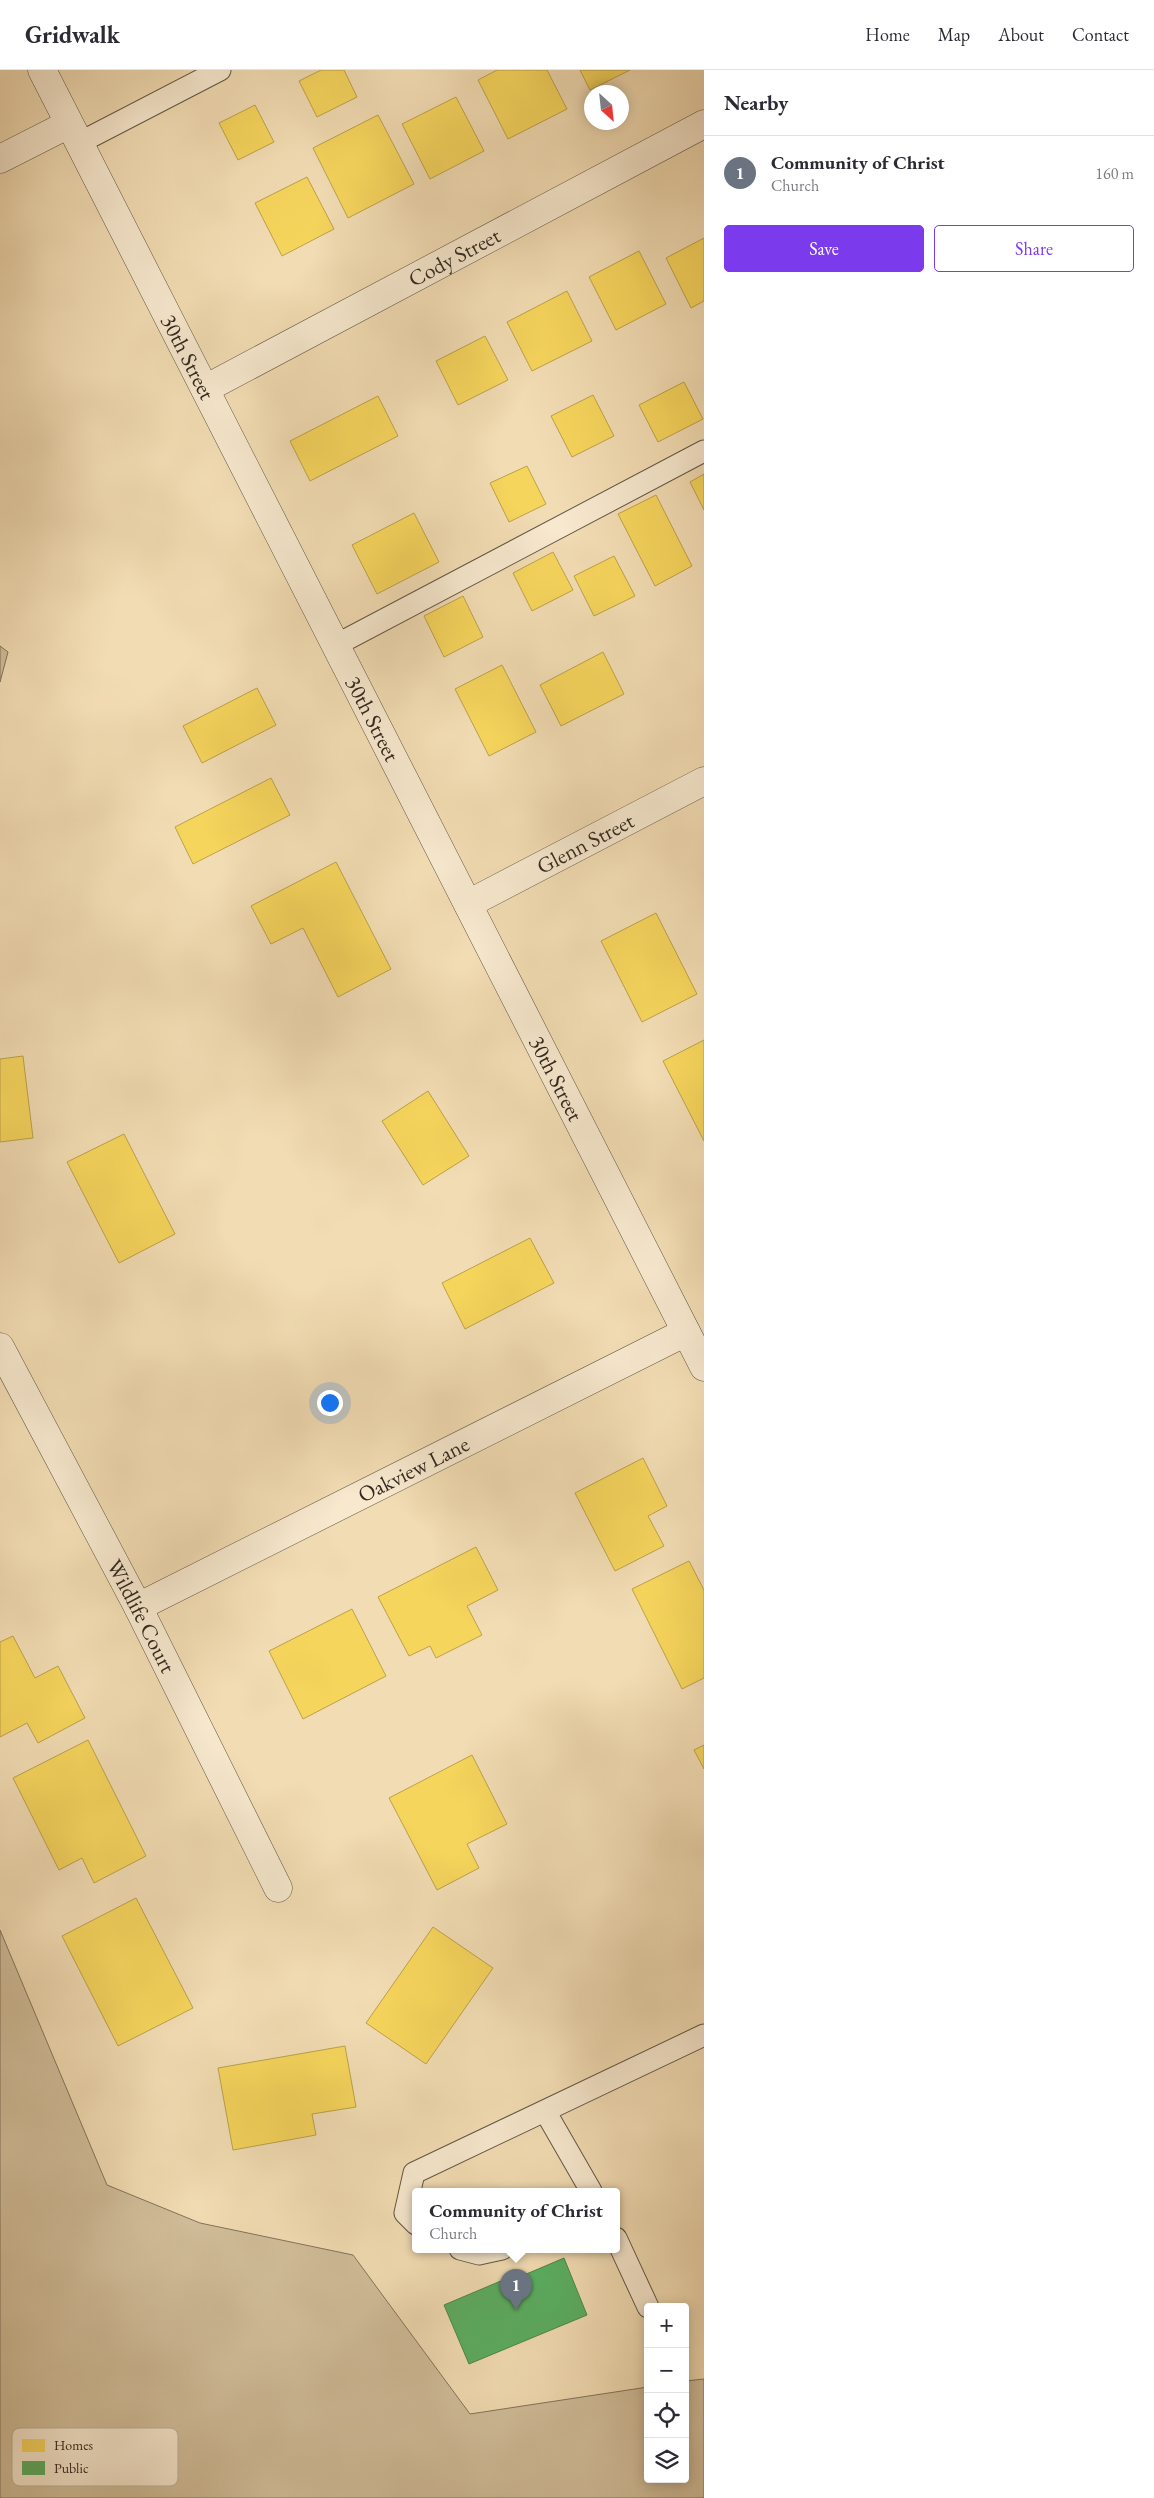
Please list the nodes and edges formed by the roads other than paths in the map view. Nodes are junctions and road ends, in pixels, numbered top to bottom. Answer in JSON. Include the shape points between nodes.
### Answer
{"nodes":[{"id":1,"x":42,"y":70,"type":"edge"},
{"id":2,"x":220,"y":70,"type":"edge"},
{"id":3,"x":704,"y":124,"type":"edge"},
{"id":4,"x":74,"y":134,"type":"junction"},
{"id":5,"x":0,"y":159,"type":"edge"},
{"id":6,"x":205,"y":389,"type":"junction"},
{"id":7,"x":704,"y":451,"type":"edge"},
{"id":8,"x":336,"y":645,"type":"junction"},
{"id":9,"x":704,"y":781,"type":"edge"},
{"id":10,"x":468,"y":904,"type":"junction"},
{"id":11,"x":686,"y":1332,"type":"junction"},
{"id":12,"x":0,"y":1347,"type":"edge"},
{"id":13,"x":704,"y":1366,"type":"edge"},
{"id":14,"x":138,"y":1607,"type":"junction"},
{"id":15,"x":278,"y":1888,"type":"dead end"},
{"id":16,"x":704,"y":2035,"type":"edge"},
{"id":17,"x":545,"y":2111,"type":"junction"},
{"id":18,"x":589,"y":2188,"type":"edge"},
{"id":19,"x":412,"y":2220,"type":"edge"},
{"id":20,"x":620,"y":2247,"type":"edge"},
{"id":21,"x":646,"y":2303,"type":"edge"}],
"edges":[{"from":1,"to":4,"type":"street","name":"30th Street"},
{"from":2,"to":4,"type":"lane"},
{"from":3,"to":6,"type":"street","name":"Cody Street"},
{"from":4,"to":5,"type":"street"},
{"from":4,"to":6,"type":"street","name":"30th Street"},
{"from":6,"to":8,"type":"street","name":"30th Street"},
{"from":7,"to":8,"type":"lane"},
{"from":8,"to":10,"type":"street","name":"30th Street"},
{"from":9,"to":10,"type":"street","name":"Glenn Street"},
{"from":10,"to":11,"type":"street","name":"30th Street"},
{"from":11,"to":13,"type":"street","name":"30th Street"},
{"from":11,"to":14,"type":"street","name":"Oakview Lane"},
{"from":12,"to":14,"type":"street","name":"Wildlife Court"},
{"from":14,"to":15,"type":"street","name":"Wildlife Court"},
{"from":16,"to":17,"type":"lane"},
{"from":17,"to":18,"type":"lane"},
{"from":17,"to":19,"type":"lane","via":[[414,2174],[405,2213]]},
{"from":20,"to":21,"type":"lane"}]}
